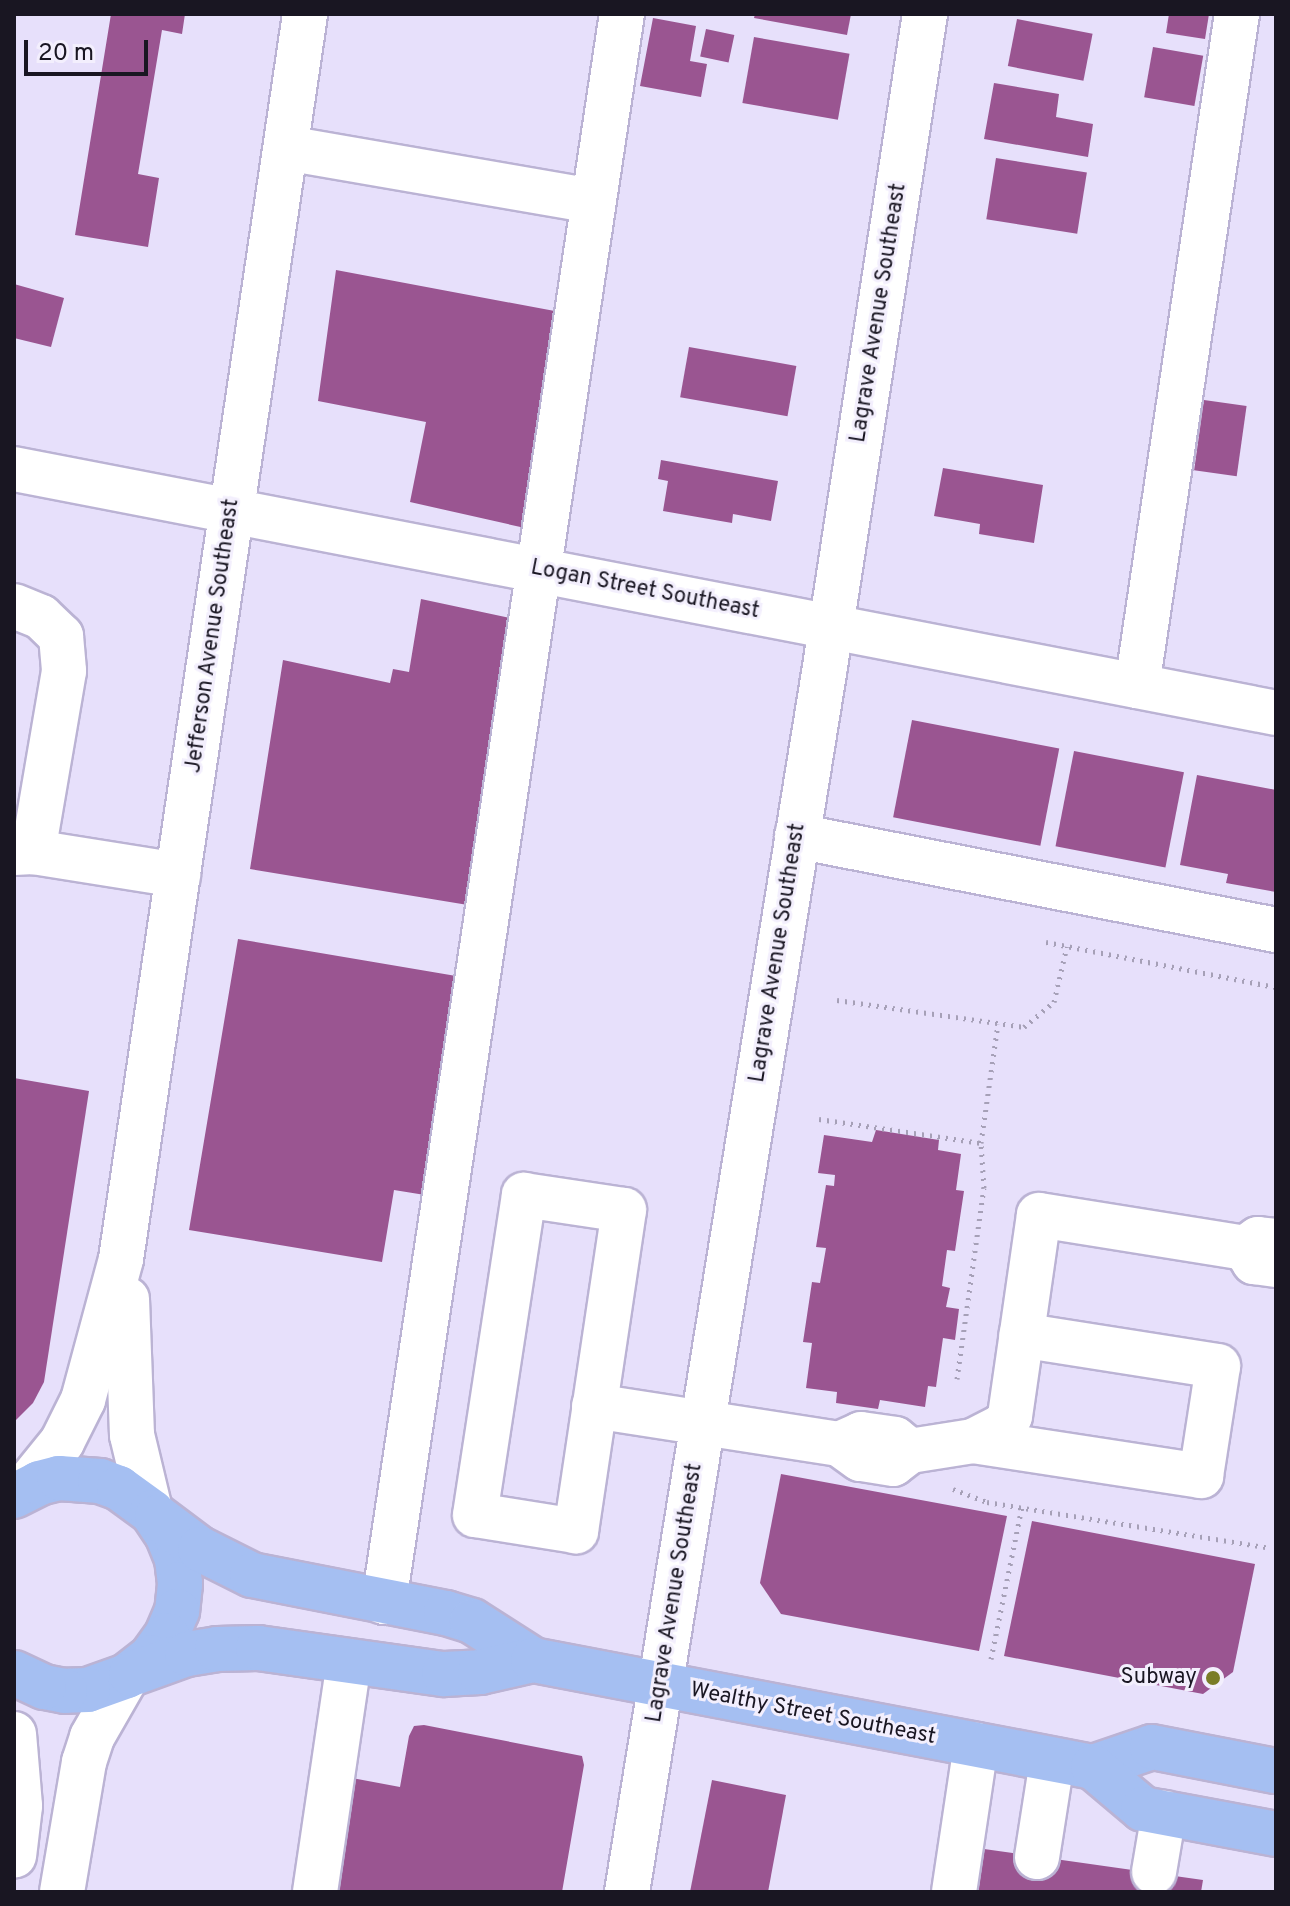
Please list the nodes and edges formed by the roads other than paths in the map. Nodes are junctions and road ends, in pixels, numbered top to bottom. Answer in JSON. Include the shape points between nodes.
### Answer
{"nodes":[{"id":1,"x":305,"y":14,"type":"edge"},
{"id":2,"x":622,"y":14,"type":"edge"},
{"id":3,"x":925,"y":14,"type":"edge"},
{"id":4,"x":1237,"y":14,"type":"edge"},
{"id":5,"x":286,"y":148,"type":"junction"},
{"id":6,"x":593,"y":201,"type":"junction"},
{"id":7,"x":14,"y":469,"type":"edge"},
{"id":8,"x":232,"y":509,"type":"junction"},
{"id":9,"x":537,"y":568,"type":"junction"},
{"id":10,"x":14,"y":606,"type":"edge"},
{"id":11,"x":831,"y":626,"type":"junction"},
{"id":12,"x":1137,"y":686,"type":"junction"},
{"id":13,"x":1276,"y":713,"type":"edge"},
{"id":14,"x":797,"y":836,"type":"junction"},
{"id":15,"x":24,"y":853,"type":"edge"},
{"id":16,"x":178,"y":875,"type":"junction"},
{"id":17,"x":1276,"y":930,"type":"edge"},
{"id":18,"x":1266,"y":1251,"type":"edge"},
{"id":19,"x":121,"y":1259,"type":"junction"},
{"id":20,"x":1021,"y":1335,"type":"junction"},
{"id":21,"x":594,"y":1406,"type":"junction"},
{"id":22,"x":702,"y":1425,"type":"junction"},
{"id":23,"x":973,"y":1441,"type":"junction"},
{"id":24,"x":18,"y":1492,"type":"edge"},
{"id":25,"x":151,"y":1511,"type":"junction"},
{"id":26,"x":384,"y":1602,"type":"junction"},
{"id":27,"x":533,"y":1660,"type":"junction"},
{"id":28,"x":349,"y":1661,"type":"junction"},
{"id":29,"x":14,"y":1673,"type":"edge"},
{"id":30,"x":129,"y":1675,"type":"junction"},
{"id":31,"x":661,"y":1684,"type":"junction"},
{"id":32,"x":14,"y":1734,"type":"edge"},
{"id":33,"x":976,"y":1745,"type":"junction"},
{"id":34,"x":1073,"y":1764,"type":"junction"},
{"id":35,"x":1276,"y":1771,"type":"edge"},
{"id":36,"x":1164,"y":1813,"type":"junction"},
{"id":37,"x":1276,"y":1834,"type":"edge"},
{"id":38,"x":14,"y":1856,"type":"edge"},
{"id":39,"x":1037,"y":1857,"type":"dead end"},
{"id":40,"x":1154,"y":1872,"type":"dead end"},
{"id":41,"x":62,"y":1892,"type":"edge"},
{"id":42,"x":315,"y":1892,"type":"edge"},
{"id":43,"x":627,"y":1892,"type":"edge"},
{"id":44,"x":954,"y":1892,"type":"edge"}],
"edges":[{"from":1,"to":5,"type":"street","name":"Jefferson Avenue Southeast"},
{"from":2,"to":6,"type":"street"},
{"from":3,"to":11,"type":"street","name":"Lagrave Avenue Southeast"},
{"from":4,"to":12,"type":"street"},
{"from":5,"to":6,"type":"street"},
{"from":5,"to":8,"type":"street","name":"Jefferson Avenue Southeast"},
{"from":6,"to":9,"type":"street"},
{"from":7,"to":8,"type":"street","name":"Logan Street Southeast"},
{"from":8,"to":9,"type":"street","name":"Logan Street Southeast"},
{"from":8,"to":16,"type":"street","name":"Jefferson Avenue Southeast"},
{"from":9,"to":11,"type":"street","name":"Logan Street Southeast"},
{"from":9,"to":26,"type":"street"},
{"from":10,"to":15,"type":"street","via":[[41,617],[61,636],[64,671]]},
{"from":11,"to":12,"type":"street","name":"Logan Street Southeast"},
{"from":11,"to":14,"type":"street","name":"Lagrave Avenue Southeast"},
{"from":12,"to":13,"type":"street","name":"Logan Street Southeast"},
{"from":14,"to":17,"type":"street"},
{"from":14,"to":22,"type":"street","name":"Lagrave Avenue Southeast"},
{"from":15,"to":16,"type":"street"},
{"from":16,"to":19,"type":"street","name":"Jefferson Avenue Southeast"},
{"from":18,"to":20,"type":"street","via":[[1039,1215]]},
{"from":19,"to":24,"type":"street","name":"Jefferson Avenue Southeast","via":[[95,1367],[78,1412],[62,1442]]},
{"from":19,"to":25,"type":"street","name":"Jefferson Avenue Southeast","via":[[128,1304],[132,1435]]},
{"from":20,"to":23,"type":"street","via":[[1010,1416],[1003,1426]]},
{"from":20,"to":23,"type":"street","via":[[1218,1366],[1201,1476]]},
{"from":21,"to":21,"type":"street","via":[[624,1210],[524,1195],[475,1515],[576,1531]]},
{"from":21,"to":22,"type":"street"},
{"from":22,"to":23,"type":"street","via":[[839,1444],[861,1434],[895,1439],[910,1451]]},
{"from":22,"to":31,"type":"street","name":"Lagrave Avenue Southeast"},
{"from":24,"to":25,"type":"main road","name":"Wealthy Street Southeast","via":[[59,1478],[100,1481]]},
{"from":25,"to":26,"type":"main road","name":"Wealthy Street Southeast","via":[[200,1549],[252,1575]]},
{"from":25,"to":30,"type":"main road","via":[[177,1559],[177,1611],[151,1657]]},
{"from":26,"to":27,"type":"main road","name":"Wealthy Street Southeast","via":[[472,1621]]},
{"from":27,"to":28,"type":"main road","name":"Wealthy Street Southeast","via":[[462,1674]]},
{"from":27,"to":31,"type":"main road","name":"Wealthy Street Southeast"},
{"from":28,"to":30,"type":"main road","name":"Wealthy Street Southeast","via":[[258,1648],[217,1649]]},
{"from":28,"to":42,"type":"street"},
{"from":29,"to":30,"type":"main road","name":"Wealthy Street Southeast","via":[[65,1691],[99,1687]]},
{"from":30,"to":41,"type":"street","via":[[92,1737],[84,1762]]},
{"from":31,"to":33,"type":"main road","name":"Wealthy Street Southeast"},
{"from":31,"to":43,"type":"street","name":"Lagrave Avenue Southeast"},
{"from":32,"to":38,"type":"street","via":[[20,1806]]},
{"from":33,"to":34,"type":"main road","name":"Wealthy Street Southeast"},
{"from":33,"to":44,"type":"street"},
{"from":34,"to":35,"type":"main road","via":[[1152,1747]]},
{"from":34,"to":36,"type":"main road","name":"Wealthy Street Southeast","via":[[1143,1809]]},
{"from":34,"to":39,"type":"street"},
{"from":36,"to":37,"type":"main road","name":"Wealthy Street Southeast"},
{"from":36,"to":40,"type":"street"}]}
